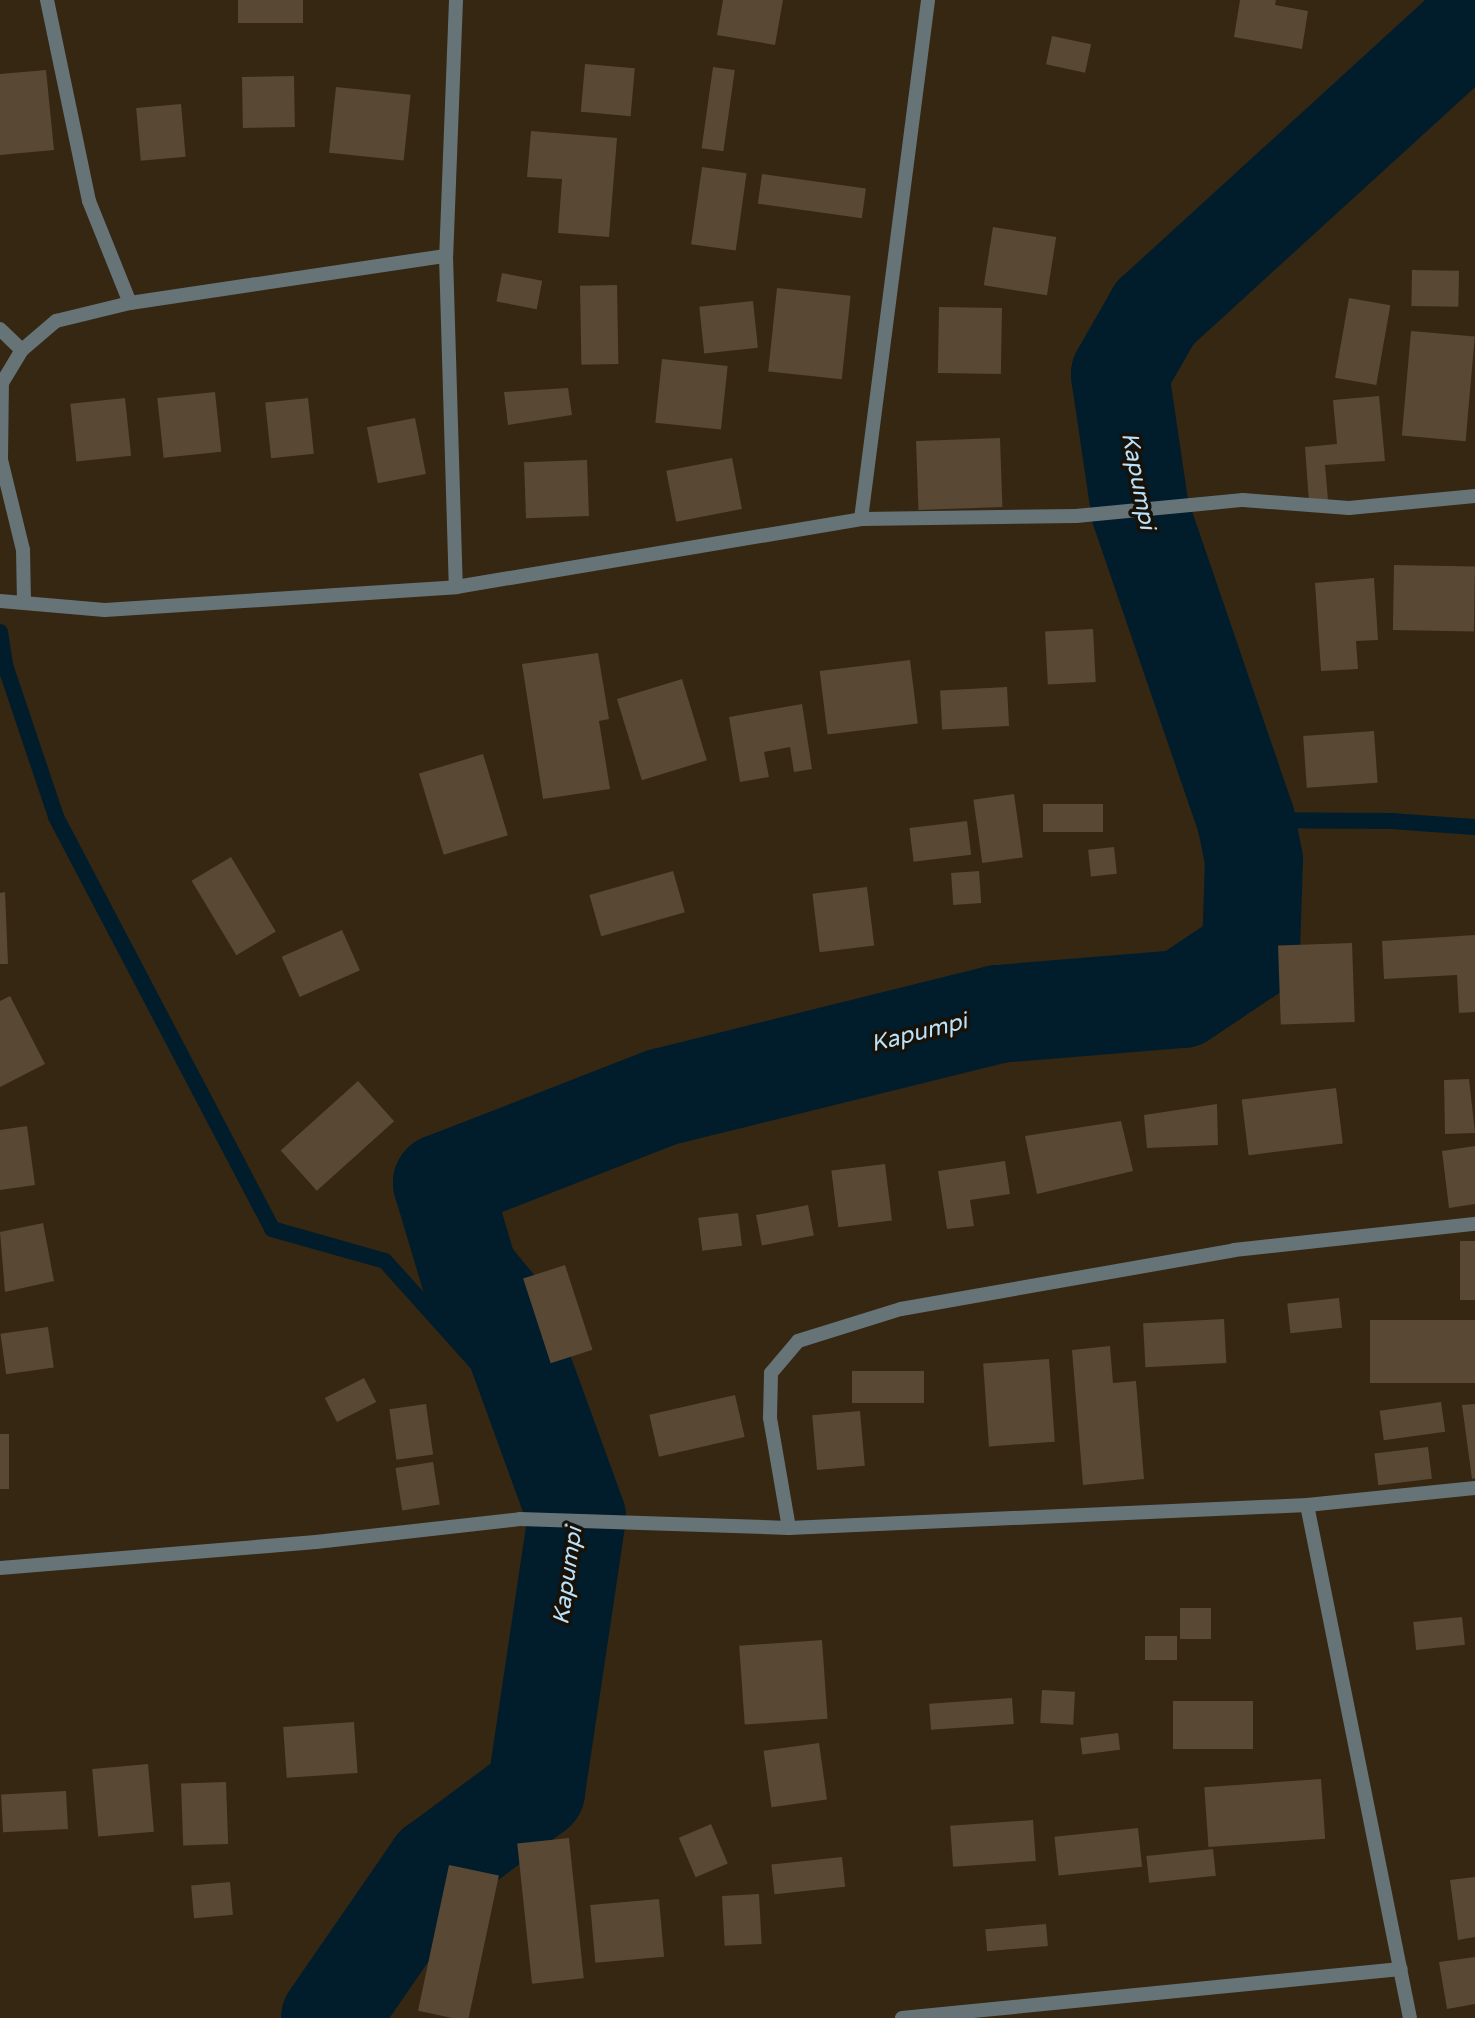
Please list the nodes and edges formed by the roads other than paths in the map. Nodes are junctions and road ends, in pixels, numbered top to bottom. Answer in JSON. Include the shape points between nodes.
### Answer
{"nodes":[{"id":1,"x":47,"y":0,"type":"edge"},
{"id":2,"x":456,"y":0,"type":"edge"},
{"id":3,"x":928,"y":0,"type":"edge"},
{"id":4,"x":446,"y":256,"type":"junction"},
{"id":5,"x":130,"y":303,"type":"junction"},
{"id":6,"x":0,"y":328,"type":"edge"},
{"id":7,"x":22,"y":351,"type":"junction"},
{"id":8,"x":1475,"y":496,"type":"edge"},
{"id":9,"x":861,"y":519,"type":"junction"},
{"id":10,"x":456,"y":587,"type":"junction"},
{"id":11,"x":0,"y":601,"type":"edge"},
{"id":12,"x":24,"y":602,"type":"junction"},
{"id":13,"x":1475,"y":1224,"type":"edge"},
{"id":14,"x":1475,"y":1488,"type":"edge"},
{"id":15,"x":1307,"y":1505,"type":"junction"},
{"id":16,"x":789,"y":1528,"type":"junction"},
{"id":17,"x":0,"y":1569,"type":"edge"},
{"id":18,"x":1401,"y":1969,"type":"junction"},
{"id":19,"x":902,"y":2018,"type":"edge"},
{"id":20,"x":1410,"y":2018,"type":"edge"}],
"edges":[{"from":1,"to":5,"type":"street","via":[[89,201]]},
{"from":2,"to":4,"type":"street"},
{"from":3,"to":9,"type":"street"},
{"from":4,"to":5,"type":"street"},
{"from":4,"to":10,"type":"street"},
{"from":5,"to":7,"type":"street","via":[[56,321]]},
{"from":6,"to":7,"type":"street"},
{"from":7,"to":12,"type":"street","via":[[2,383],[1,460],[23,550]]},
{"from":8,"to":9,"type":"street","via":[[1349,508],[1243,500],[1076,516]]},
{"from":9,"to":10,"type":"street"},
{"from":10,"to":12,"type":"street","via":[[105,610]]},
{"from":11,"to":12,"type":"street"},
{"from":13,"to":16,"type":"street","via":[[1220,1253],[901,1309],[798,1341],[771,1373],[770,1418]]},
{"from":14,"to":15,"type":"street"},
{"from":15,"to":16,"type":"street"},
{"from":15,"to":18,"type":"street"},
{"from":16,"to":17,"type":"street","via":[[520,1519]]},
{"from":18,"to":19,"type":"street"},
{"from":18,"to":20,"type":"street"}]}
